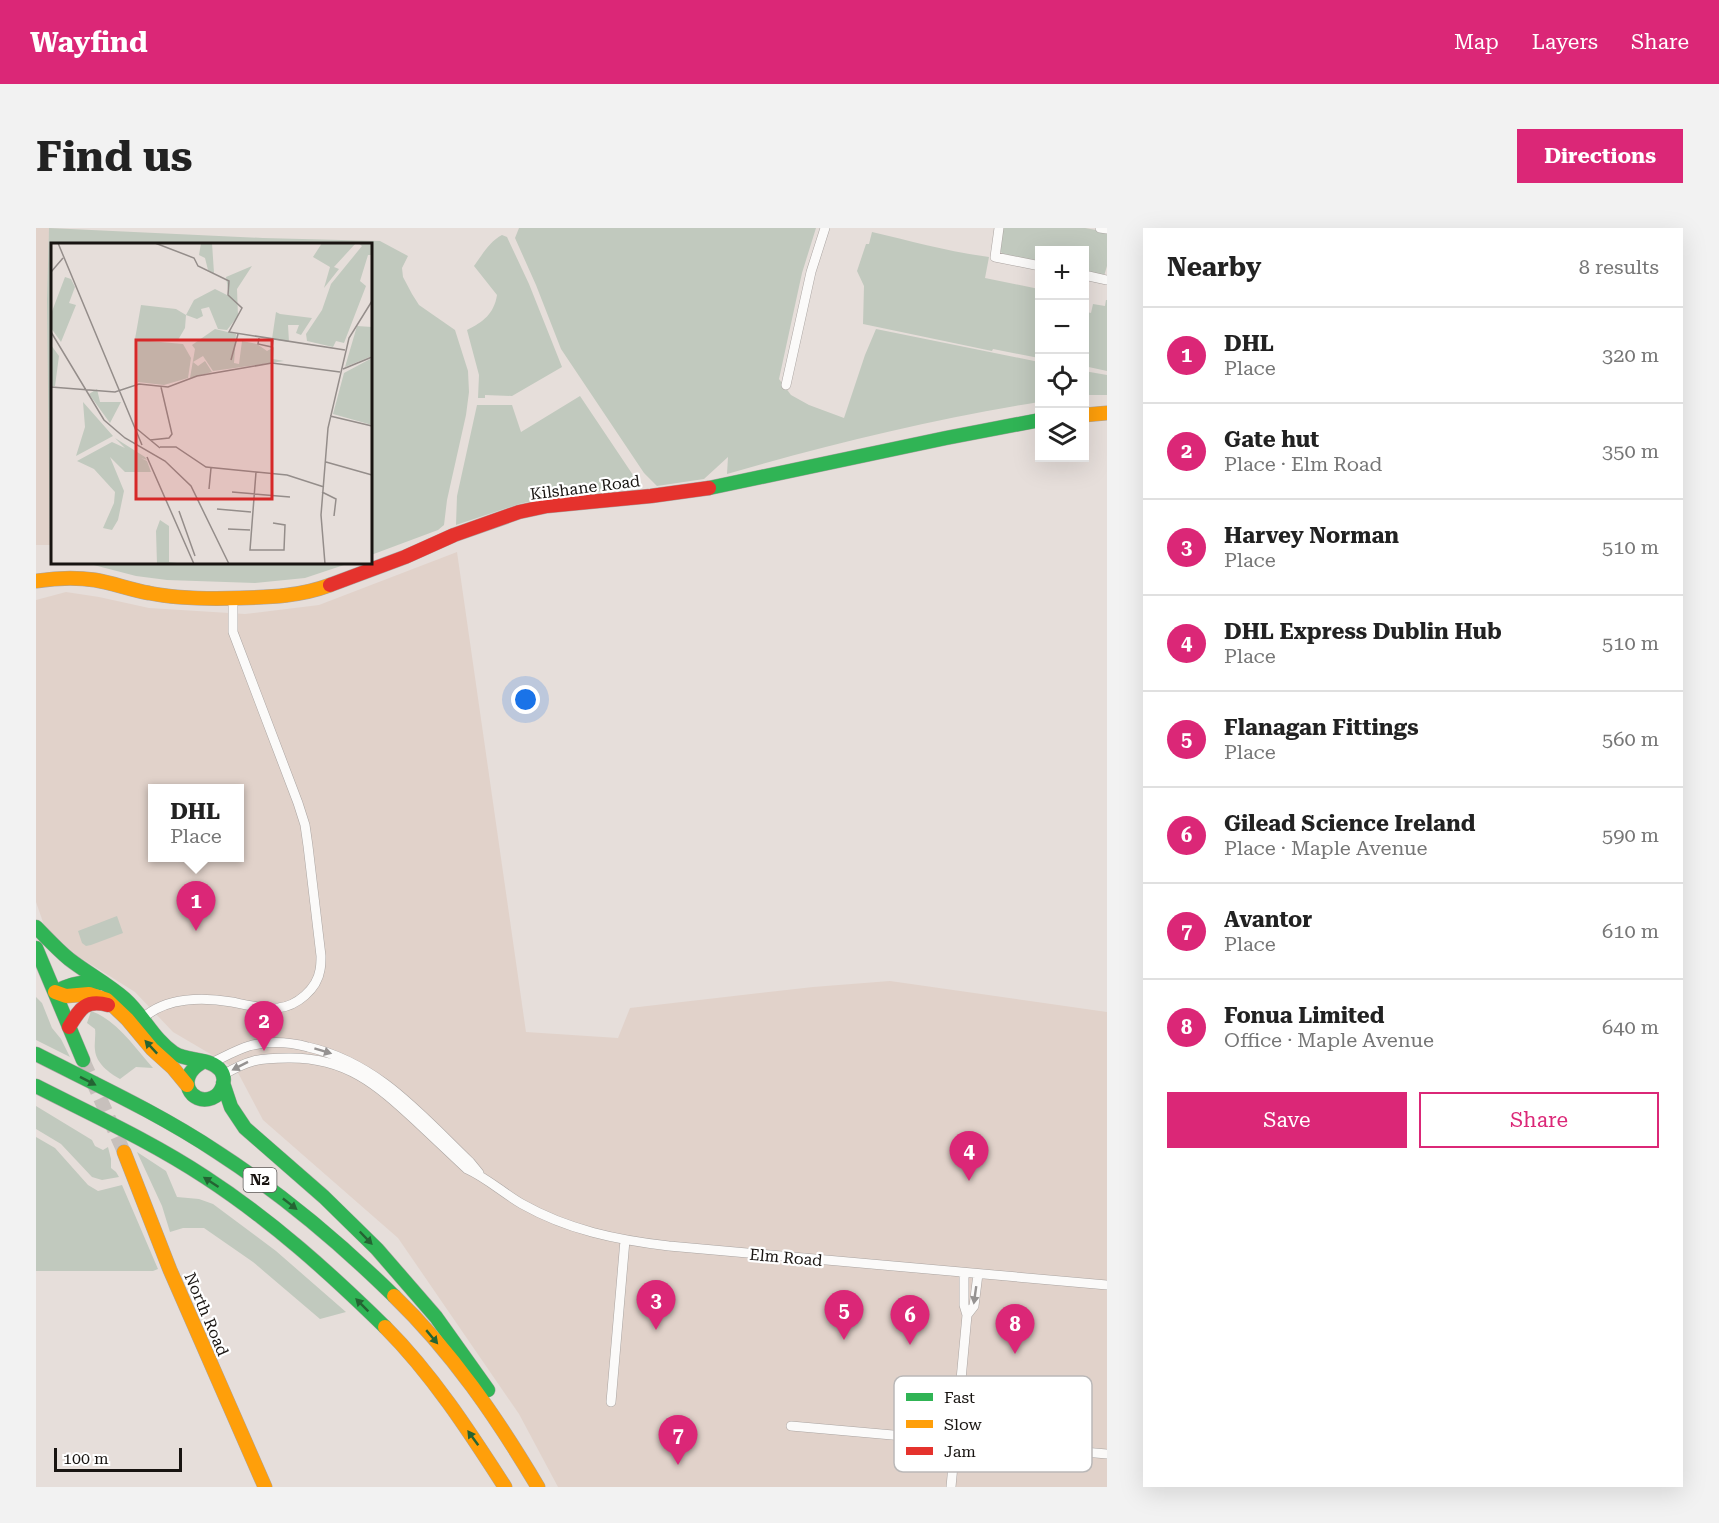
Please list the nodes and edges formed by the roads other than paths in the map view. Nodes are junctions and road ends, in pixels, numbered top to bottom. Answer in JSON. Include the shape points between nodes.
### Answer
{"nodes":[{"id":1,"x":825,"y":228,"type":"edge"},
{"id":2,"x":999,"y":228,"type":"edge"},
{"id":3,"x":1100,"y":228,"type":"edge"},
{"id":4,"x":1107,"y":229,"type":"edge"},
{"id":5,"x":1035,"y":265,"type":"edge"},
{"id":6,"x":1089,"y":276,"type":"edge"},
{"id":7,"x":1107,"y":280,"type":"edge"},
{"id":8,"x":786,"y":385,"type":"dead end"},
{"id":9,"x":1107,"y":413,"type":"edge"},
{"id":10,"x":1089,"y":415,"type":"edge"},
{"id":11,"x":1035,"y":421,"type":"edge"},
{"id":12,"x":36,"y":581,"type":"edge"},
{"id":13,"x":233,"y":599,"type":"junction"},
{"id":14,"x":36,"y":927,"type":"edge"},
{"id":15,"x":36,"y":948,"type":"edge"},
{"id":16,"x":102,"y":983,"type":"junction"},
{"id":17,"x":55,"y":992,"type":"junction"},
{"id":18,"x":115,"y":1008,"type":"junction"},
{"id":19,"x":144,"y":1018,"type":"junction"},
{"id":20,"x":69,"y":1027,"type":"junction"},
{"id":21,"x":36,"y":1054,"type":"edge"},
{"id":22,"x":83,"y":1060,"type":"tunnel mouth"},
{"id":23,"x":206,"y":1063,"type":"junction"},
{"id":24,"x":223,"y":1079,"type":"junction"},
{"id":25,"x":187,"y":1085,"type":"junction"},
{"id":26,"x":36,"y":1086,"type":"edge"},
{"id":27,"x":124,"y":1152,"type":"tunnel mouth"},
{"id":28,"x":480,"y":1175,"type":"junction"},
{"id":29,"x":625,"y":1240,"type":"junction"},
{"id":30,"x":964,"y":1273,"type":"junction"},
{"id":31,"x":978,"y":1274,"type":"junction"},
{"id":32,"x":1107,"y":1285,"type":"edge"},
{"id":33,"x":967,"y":1315,"type":"junction"},
{"id":34,"x":961,"y":1376,"type":"edge"},
{"id":35,"x":611,"y":1402,"type":"dead end"},
{"id":36,"x":790,"y":1426,"type":"dead end"},
{"id":37,"x":894,"y":1435,"type":"edge"},
{"id":38,"x":1092,"y":1453,"type":"edge"},
{"id":39,"x":1107,"y":1454,"type":"edge"},
{"id":40,"x":952,"y":1472,"type":"edge"},
{"id":41,"x":265,"y":1487,"type":"edge"},
{"id":42,"x":505,"y":1487,"type":"edge"},
{"id":43,"x":538,"y":1487,"type":"edge"},
{"id":44,"x":546,"y":1487,"type":"edge"},
{"id":45,"x":951,"y":1487,"type":"edge"}],
"edges":[{"from":1,"to":8,"type":"street"},
{"from":2,"to":5,"type":"street","via":[[995,257]]},
{"from":3,"to":4,"type":"street"},
{"from":6,"to":7,"type":"street"},
{"from":9,"to":10,"type":"main road"},
{"from":11,"to":13,"type":"main road","name":"Kilshane Road","via":[[716,487],[519,512],[315,591]]},
{"from":12,"to":13,"type":"main road","name":"Kilshane Road","via":[[78,578],[165,596]]},
{"from":13,"to":19,"type":"street","via":[[233,632],[304,825],[320,971],[305,995],[278,1008],[193,1000],[155,1009]]},
{"from":14,"to":16,"type":"main road","via":[[57,950]]},
{"from":15,"to":17,"type":"main road"},
{"from":16,"to":17,"type":"main road","via":[[72,983]]},
{"from":16,"to":19,"type":"main road"},
{"from":17,"to":18,"type":"main road","via":[[99,996]]},
{"from":17,"to":20,"type":"main road"},
{"from":18,"to":20,"type":"main road","via":[[91,1003],[82,1007]]},
{"from":25,"to":18,"type":"main road","one_way":true},
{"from":19,"to":23,"type":"main road","via":[[173,1052]]},
{"from":20,"to":22,"type":"main road"},
{"from":21,"to":43,"type":"main road","number":"N2","one_way":true,"via":[[217,1152],[340,1245],[430,1335],[493,1416]]},
{"from":23,"to":24,"type":"main road","via":[[220,1070]]},
{"from":23,"to":25,"type":"main road","via":[[191,1068]]},
{"from":23,"to":28,"type":"street","name":"Elm Road","one_way":true,"via":[[241,1048],[263,1044],[297,1044],[354,1062],[400,1094]]},
{"from":24,"to":25,"type":"main road","via":[[217,1094],[206,1099],[194,1095]]},
{"from":28,"to":24,"type":"street","name":"Elm Road","one_way":true,"via":[[467,1169],[376,1085],[349,1070],[321,1060],[261,1058],[240,1065]]},
{"from":24,"to":44,"type":"main road","one_way":true,"via":[[234,1116],[366,1237],[424,1302],[476,1371]]},
{"from":42,"to":26,"type":"main road","number":"N2","one_way":true,"via":[[417,1363],[382,1324],[289,1238],[182,1163]]},
{"from":27,"to":41,"type":"main road","name":"North Road","via":[[170,1270]]},
{"from":28,"to":29,"type":"street","name":"Elm Road","via":[[555,1221]]},
{"from":29,"to":30,"type":"street","name":"Elm Road"},
{"from":29,"to":35,"type":"street"},
{"from":30,"to":31,"type":"street","name":"Elm Road"},
{"from":30,"to":33,"type":"street"},
{"from":31,"to":32,"type":"street","name":"Elm Road"},
{"from":31,"to":33,"type":"street","one_way":true,"via":[[974,1306]]},
{"from":33,"to":34,"type":"street"},
{"from":36,"to":37,"type":"street"},
{"from":38,"to":39,"type":"street"},
{"from":40,"to":45,"type":"street"}]}
